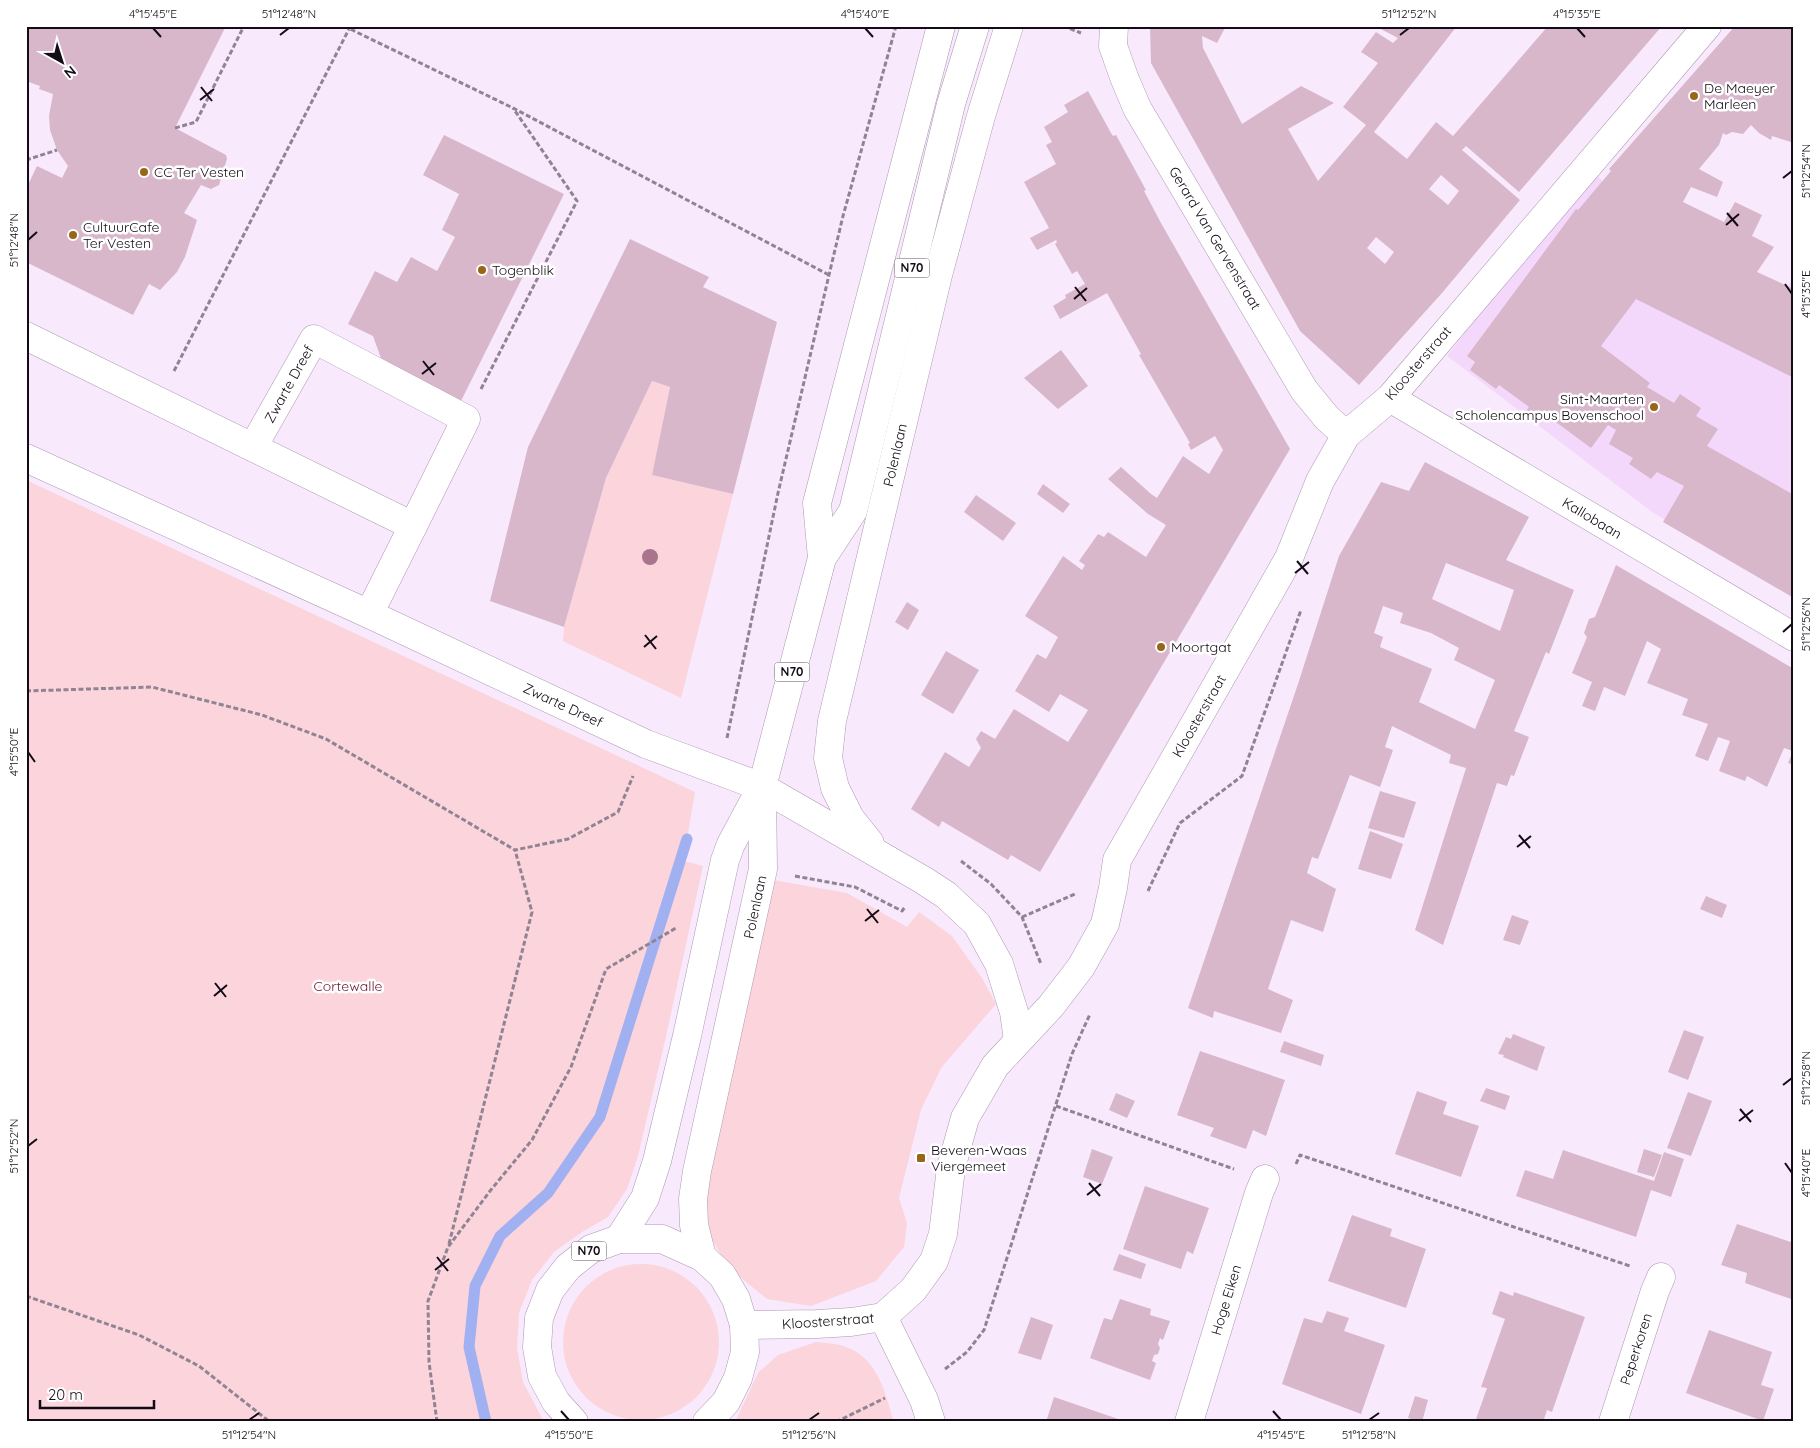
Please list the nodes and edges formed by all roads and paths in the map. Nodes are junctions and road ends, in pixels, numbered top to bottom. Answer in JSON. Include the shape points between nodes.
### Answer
{"nodes":[{"id":1,"x":244,"y":26,"type":"edge"},
{"id":2,"x":344,"y":26,"type":"edge"},
{"id":3,"x":896,"y":26,"type":"edge"},
{"id":4,"x":941,"y":26,"type":"edge"},
{"id":5,"x":975,"y":26,"type":"edge"},
{"id":6,"x":1009,"y":26,"type":"edge"},
{"id":7,"x":1114,"y":26,"type":"edge"},
{"id":8,"x":1707,"y":26,"type":"edge"},
{"id":9,"x":349,"y":29,"type":"junction"},
{"id":10,"x":513,"y":108,"type":"junction"},
{"id":11,"x":175,"y":128,"type":"dead end"},
{"id":12,"x":56,"y":150,"type":"dead end"},
{"id":13,"x":26,"y":160,"type":"edge"},
{"id":14,"x":829,"y":275,"type":"junction"},
{"id":15,"x":26,"y":336,"type":"edge"},
{"id":16,"x":1390,"y":398,"type":"junction"},
{"id":17,"x":158,"y":401,"type":"junction"},
{"id":18,"x":466,"y":419,"type":"junction"},
{"id":19,"x":1346,"y":435,"type":"junction"},
{"id":20,"x":254,"y":447,"type":"junction"},
{"id":21,"x":26,"y":458,"type":"edge"},
{"id":22,"x":413,"y":526,"type":"junction"},
{"id":23,"x":822,"y":558,"type":"junction"},
{"id":24,"x":1304,"y":601,"type":"dead end"},
{"id":25,"x":369,"y":614,"type":"junction"},
{"id":26,"x":1794,"y":637,"type":"edge"},
{"id":27,"x":26,"y":691,"type":"edge"},
{"id":28,"x":646,"y":744,"type":"junction"},
{"id":29,"x":720,"y":771,"type":"junction"},
{"id":30,"x":762,"y":787,"type":"junction"},
{"id":31,"x":515,"y":850,"type":"junction"},
{"id":32,"x":899,"y":866,"type":"junction"},
{"id":33,"x":763,"y":869,"type":"junction"},
{"id":34,"x":923,"y":880,"type":"junction"},
{"id":35,"x":1148,"y":893,"type":"dead end"},
{"id":36,"x":672,"y":930,"type":"dead end"},
{"id":37,"x":1092,"y":1011,"type":"dead end"},
{"id":38,"x":1018,"y":1040,"type":"junction"},
{"id":39,"x":1056,"y":1106,"type":"junction"},
{"id":40,"x":1264,"y":1179,"type":"junction"},
{"id":41,"x":619,"y":1239,"type":"junction"},
{"id":42,"x":448,"y":1247,"type":"junction"},
{"id":43,"x":702,"y":1257,"type":"junction"},
{"id":44,"x":1661,"y":1277,"type":"joint"},
{"id":45,"x":26,"y":1296,"type":"edge"},
{"id":46,"x":883,"y":1317,"type":"junction"},
{"id":47,"x":744,"y":1325,"type":"junction"},
{"id":48,"x":916,"y":1383,"type":"junction"},
{"id":49,"x":270,"y":1422,"type":"edge"},
{"id":50,"x":437,"y":1422,"type":"edge"},
{"id":51,"x":574,"y":1422,"type":"edge"},
{"id":52,"x":707,"y":1422,"type":"edge"},
{"id":53,"x":836,"y":1422,"type":"edge"},
{"id":54,"x":931,"y":1422,"type":"edge"},
{"id":55,"x":1189,"y":1422,"type":"edge"},
{"id":56,"x":1613,"y":1422,"type":"edge"}],
"edges":[{"from":1,"to":11,"type":"path","via":[[196,122]]},
{"from":2,"to":9,"type":"path"},
{"from":3,"to":14,"type":"path"},
{"from":4,"to":23,"type":"street","name":"Polenlaan","number":"N70","via":[[818,503]]},
{"from":5,"to":23,"type":"street","name":"Polenlaan","number":"N70","via":[[951,104],[853,511]]},
{"from":6,"to":32,"type":"street","name":"Polenlaan","via":[[938,275],[832,721],[828,758],[835,788],[850,818],[874,847]]},
{"from":7,"to":19,"type":"street","name":"Gerard Van Gervenstraat","via":[[1113,46],[1137,108],[1304,390]]},
{"from":8,"to":16,"type":"street","name":"Kloosterstraat"},
{"from":9,"to":10,"type":"path"},
{"from":9,"to":17,"type":"path"},
{"from":10,"to":14,"type":"path"},
{"from":10,"to":18,"type":"path","via":[[576,201]]},
{"from":12,"to":13,"type":"path"},
{"from":14,"to":29,"type":"path","via":[[778,493]]},
{"from":15,"to":17,"type":"street"},
{"from":16,"to":19,"type":"street","name":"Kloosterstraat"},
{"from":16,"to":26,"type":"street","name":"Kallobaan"},
{"from":17,"to":20,"type":"street"},
{"from":18,"to":20,"type":"street","name":"Zwarte Dreef","via":[[314,339]]},
{"from":18,"to":22,"type":"street"},
{"from":19,"to":38,"type":"street","name":"Kloosterstraat","via":[[1320,481],[1289,558],[1117,860],[1105,924],[1064,990]]},
{"from":20,"to":22,"type":"street"},
{"from":21,"to":25,"type":"street","name":"Zwarte Dreef"},
{"from":22,"to":25,"type":"street"},
{"from":23,"to":30,"type":"street","name":"Polenlaan","number":"N70"},
{"from":24,"to":35,"type":"path","via":[[1242,776],[1180,823]]},
{"from":25,"to":28,"type":"street","name":"Zwarte Dreef"},
{"from":27,"to":31,"type":"path","via":[[152,687],[262,715],[326,739]]},
{"from":28,"to":29,"type":"street","name":"Zwarte Dreef"},
{"from":28,"to":31,"type":"path","via":[[618,812],[568,839]]},
{"from":29,"to":30,"type":"street","name":"Zwarte Dreef"},
{"from":30,"to":32,"type":"street","name":"Zwarte Dreef"},
{"from":30,"to":33,"type":"street","name":"Polenlaan","number":"N70"},
{"from":30,"to":41,"type":"street","number":"N70","via":[[725,860],[657,1161],[645,1198]]},
{"from":31,"to":42,"type":"path","via":[[532,912]]},
{"from":32,"to":34,"type":"street"},
{"from":33,"to":34,"type":"path","via":[[855,887],[902,911]]},
{"from":33,"to":43,"type":"street","name":"Polenlaan","number":"N70","via":[[697,1171],[694,1225]]},
{"from":34,"to":38,"type":"street","via":[[946,895],[976,924],[999,964],[1014,1012]]},
{"from":36,"to":42,"type":"path","via":[[606,969],[571,1067],[532,1140]]},
{"from":37,"to":39,"type":"path","via":[[1072,1054]]},
{"from":38,"to":46,"type":"street","name":"Kloosterstraat","via":[[995,1066],[965,1118],[951,1168],[942,1234],[934,1261],[913,1290]]},
{"from":39,"to":40,"type":"path"},
{"from":39,"to":48,"type":"path","via":[[984,1330],[967,1352],[944,1369]]},
{"from":40,"to":44,"type":"path","via":[[1286,1187],[1300,1155]]},
{"from":40,"to":55,"type":"street","name":"Hoge Eiken"},
{"from":41,"to":43,"type":"street","number":"N70","via":[[662,1239]]},
{"from":41,"to":51,"type":"street","number":"N70","via":[[591,1249],[568,1267],[550,1290],[539,1318],[537,1347],[542,1376],[556,1402]]},
{"from":42,"to":50,"type":"path","via":[[428,1301],[429,1362]]},
{"from":43,"to":47,"type":"street","number":"N70","via":[[722,1275],[736,1298]]},
{"from":44,"to":56,"type":"street","name":"Peperkoren"},
{"from":45,"to":49,"type":"path","via":[[138,1335],[199,1366]]},
{"from":46,"to":47,"type":"street","name":"Kloosterstraat","via":[[817,1324]]},
{"from":46,"to":48,"type":"street"},
{"from":47,"to":52,"type":"street","number":"N70","via":[[745,1352],[738,1378],[726,1402]]},
{"from":48,"to":53,"type":"path"},
{"from":48,"to":54,"type":"street"}]}
